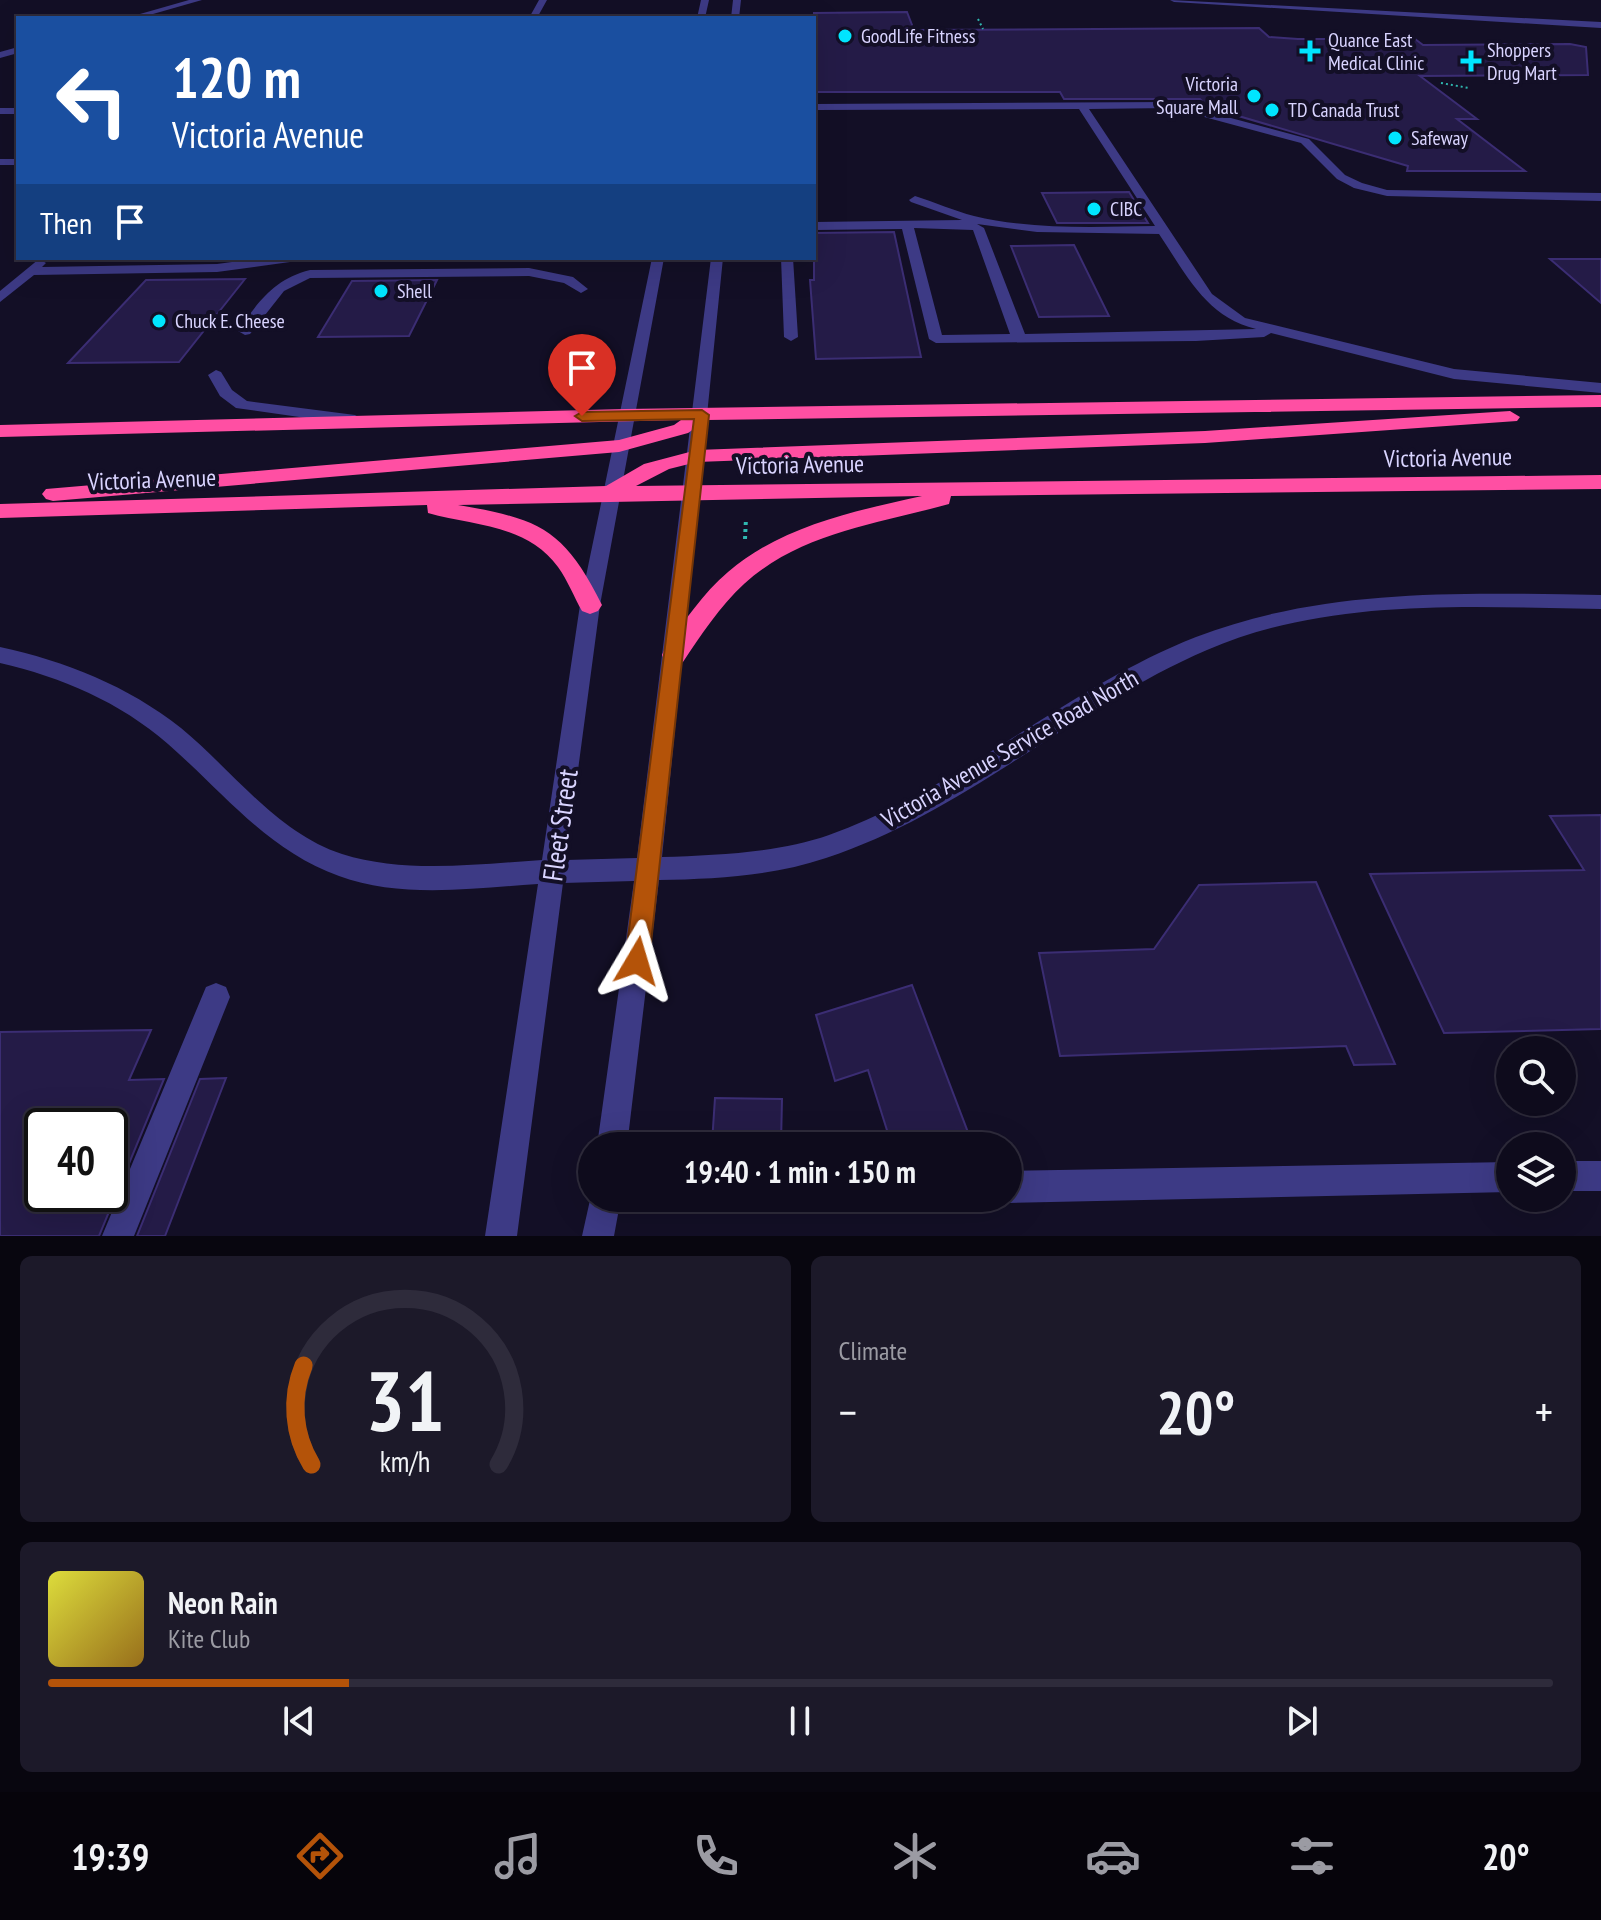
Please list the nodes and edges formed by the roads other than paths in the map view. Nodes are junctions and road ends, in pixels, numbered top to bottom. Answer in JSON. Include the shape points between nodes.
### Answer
{"nodes":[{"id":1,"x":198,"y":0,"type":"edge"},
{"id":2,"x":1174,"y":0,"type":"edge"},
{"id":3,"x":1218,"y":1,"type":"edge"},
{"id":4,"x":138,"y":16,"type":"edge"},
{"id":5,"x":1601,"y":25,"type":"edge"},
{"id":6,"x":1082,"y":106,"type":"junction"},
{"id":7,"x":816,"y":107,"type":"edge"},
{"id":8,"x":1601,"y":197,"type":"edge"},
{"id":9,"x":915,"y":200,"type":"dead end"},
{"id":10,"x":907,"y":225,"type":"junction"},
{"id":11,"x":816,"y":226,"type":"edge"},
{"id":12,"x":1163,"y":230,"type":"junction"},
{"id":13,"x":43,"y":260,"type":"edge"},
{"id":14,"x":275,"y":260,"type":"edge"},
{"id":15,"x":658,"y":260,"type":"edge"},
{"id":16,"x":717,"y":260,"type":"edge"},
{"id":17,"x":787,"y":260,"type":"edge"},
{"id":18,"x":30,"y":271,"type":"junction"},
{"id":19,"x":581,"y":289,"type":"dead end"},
{"id":20,"x":0,"y":298,"type":"edge"},
{"id":21,"x":245,"y":331,"type":"dead end"},
{"id":22,"x":1296,"y":335,"type":"junction"},
{"id":23,"x":791,"y":337,"type":"dead end"},
{"id":24,"x":1019,"y":338,"type":"junction"},
{"id":25,"x":216,"y":375,"type":"dead end"},
{"id":26,"x":1601,"y":388,"type":"edge"},
{"id":27,"x":1601,"y":401,"type":"edge"},
{"id":28,"x":1601,"y":409,"type":"edge"},
{"id":29,"x":625,"y":415,"type":"junction"},
{"id":30,"x":702,"y":415,"type":"junction"},
{"id":31,"x":371,"y":422,"type":"junction"},
{"id":32,"x":0,"y":431,"type":"edge"},
{"id":33,"x":619,"y":446,"type":"junction"},
{"id":34,"x":697,"y":456,"type":"junction"},
{"id":35,"x":1601,"y":482,"type":"edge"},
{"id":36,"x":983,"y":489,"type":"junction"},
{"id":37,"x":693,"y":492,"type":"junction"},
{"id":38,"x":611,"y":493,"type":"junction"},
{"id":39,"x":0,"y":499,"type":"edge"},
{"id":40,"x":386,"y":499,"type":"junction"},
{"id":41,"x":0,"y":511,"type":"edge"},
{"id":42,"x":1601,"y":602,"type":"edge"},
{"id":43,"x":590,"y":605,"type":"junction"},
{"id":44,"x":0,"y":655,"type":"edge"},
{"id":45,"x":674,"y":655,"type":"junction"},
{"id":46,"x":649,"y":869,"type":"junction"},
{"id":47,"x":553,"y":872,"type":"junction"},
{"id":48,"x":216,"y":997,"type":"dead end"},
{"id":49,"x":614,"y":1132,"type":"edge"},
{"id":50,"x":1576,"y":1176,"type":"edge"},
{"id":51,"x":1601,"y":1176,"type":"edge"},
{"id":52,"x":1496,"y":1177,"type":"edge"},
{"id":53,"x":1022,"y":1187,"type":"edge"},
{"id":54,"x":602,"y":1212,"type":"edge"},
{"id":55,"x":118,"y":1236,"type":"edge"},
{"id":56,"x":501,"y":1236,"type":"edge"},
{"id":57,"x":598,"y":1236,"type":"edge"}],
"edges":[{"from":1,"to":4,"type":"street"},
{"from":2,"to":3,"type":"street"},
{"from":3,"to":5,"type":"street"},
{"from":6,"to":7,"type":"street"},
{"from":6,"to":8,"type":"street","via":[[1176,107],[1305,141],[1341,177],[1387,193],[1417,195],[1435,182],[1475,182],[1538,194]]},
{"from":6,"to":12,"type":"street"},
{"from":9,"to":12,"type":"street","via":[[943,214],[1047,231]]},
{"from":10,"to":11,"type":"street"},
{"from":10,"to":24,"type":"street","via":[[978,228]]},
{"from":10,"to":24,"type":"street","via":[[936,339]]},
{"from":12,"to":22,"type":"street","via":[[1207,297],[1223,310],[1240,321]]},
{"from":13,"to":18,"type":"street"},
{"from":14,"to":18,"type":"street","via":[[217,268]]},
{"from":15,"to":29,"type":"street","name":"Fleet Street"},
{"from":16,"to":30,"type":"street"},
{"from":17,"to":23,"type":"street"},
{"from":18,"to":20,"type":"street"},
{"from":19,"to":21,"type":"street","via":[[568,280],[529,272],[310,274],[275,289]]},
{"from":22,"to":24,"type":"street"},
{"from":22,"to":26,"type":"street","via":[[1454,374]]},
{"from":25,"to":31,"type":"street","via":[[226,393],[242,405]]},
{"from":27,"to":30,"type":"highway"},
{"from":28,"to":34,"type":"highway","via":[[1337,432]]},
{"from":29,"to":30,"type":"highway"},
{"from":29,"to":31,"type":"highway"},
{"from":29,"to":33,"type":"street","name":"Fleet Street"},
{"from":30,"to":33,"type":"highway","via":[[681,429]]},
{"from":30,"to":34,"type":"street"},
{"from":31,"to":32,"type":"highway"},
{"from":33,"to":38,"type":"street","name":"Fleet Street"},
{"from":33,"to":39,"type":"highway"},
{"from":34,"to":37,"type":"street"},
{"from":34,"to":38,"type":"highway","via":[[641,471]]},
{"from":35,"to":36,"type":"highway","name":"Victoria Avenue"},
{"from":36,"to":37,"type":"highway","name":"Victoria Avenue"},
{"from":36,"to":45,"type":"highway","via":[[819,532],[765,556],[707,609]]},
{"from":37,"to":38,"type":"highway","name":"Victoria Avenue"},
{"from":37,"to":45,"type":"street"},
{"from":38,"to":40,"type":"highway","name":"Victoria Avenue"},
{"from":38,"to":43,"type":"street","name":"Fleet Street"},
{"from":40,"to":41,"type":"highway","name":"Victoria Avenue"},
{"from":40,"to":43,"type":"highway","via":[[523,528],[563,556]]},
{"from":42,"to":46,"type":"street","name":"Victoria Avenue Service Road North","via":[[1402,601],[1293,615],[1203,643],[1107,690],[872,830],[765,861]]},
{"from":43,"to":47,"type":"street","name":"Fleet Street"},
{"from":44,"to":47,"type":"street","name":"Victoria Avenue Service Road North","via":[[57,670],[124,702],[172,734],[285,837],[321,858],[366,872],[418,876]]},
{"from":45,"to":46,"type":"street"},
{"from":46,"to":47,"type":"street","name":"Victoria Avenue Service Road North"},
{"from":46,"to":49,"type":"street"},
{"from":47,"to":56,"type":"street","name":"Fleet Street"},
{"from":48,"to":55,"type":"street"},
{"from":50,"to":51,"type":"street"},
{"from":52,"to":53,"type":"street"},
{"from":54,"to":57,"type":"street"}]}
